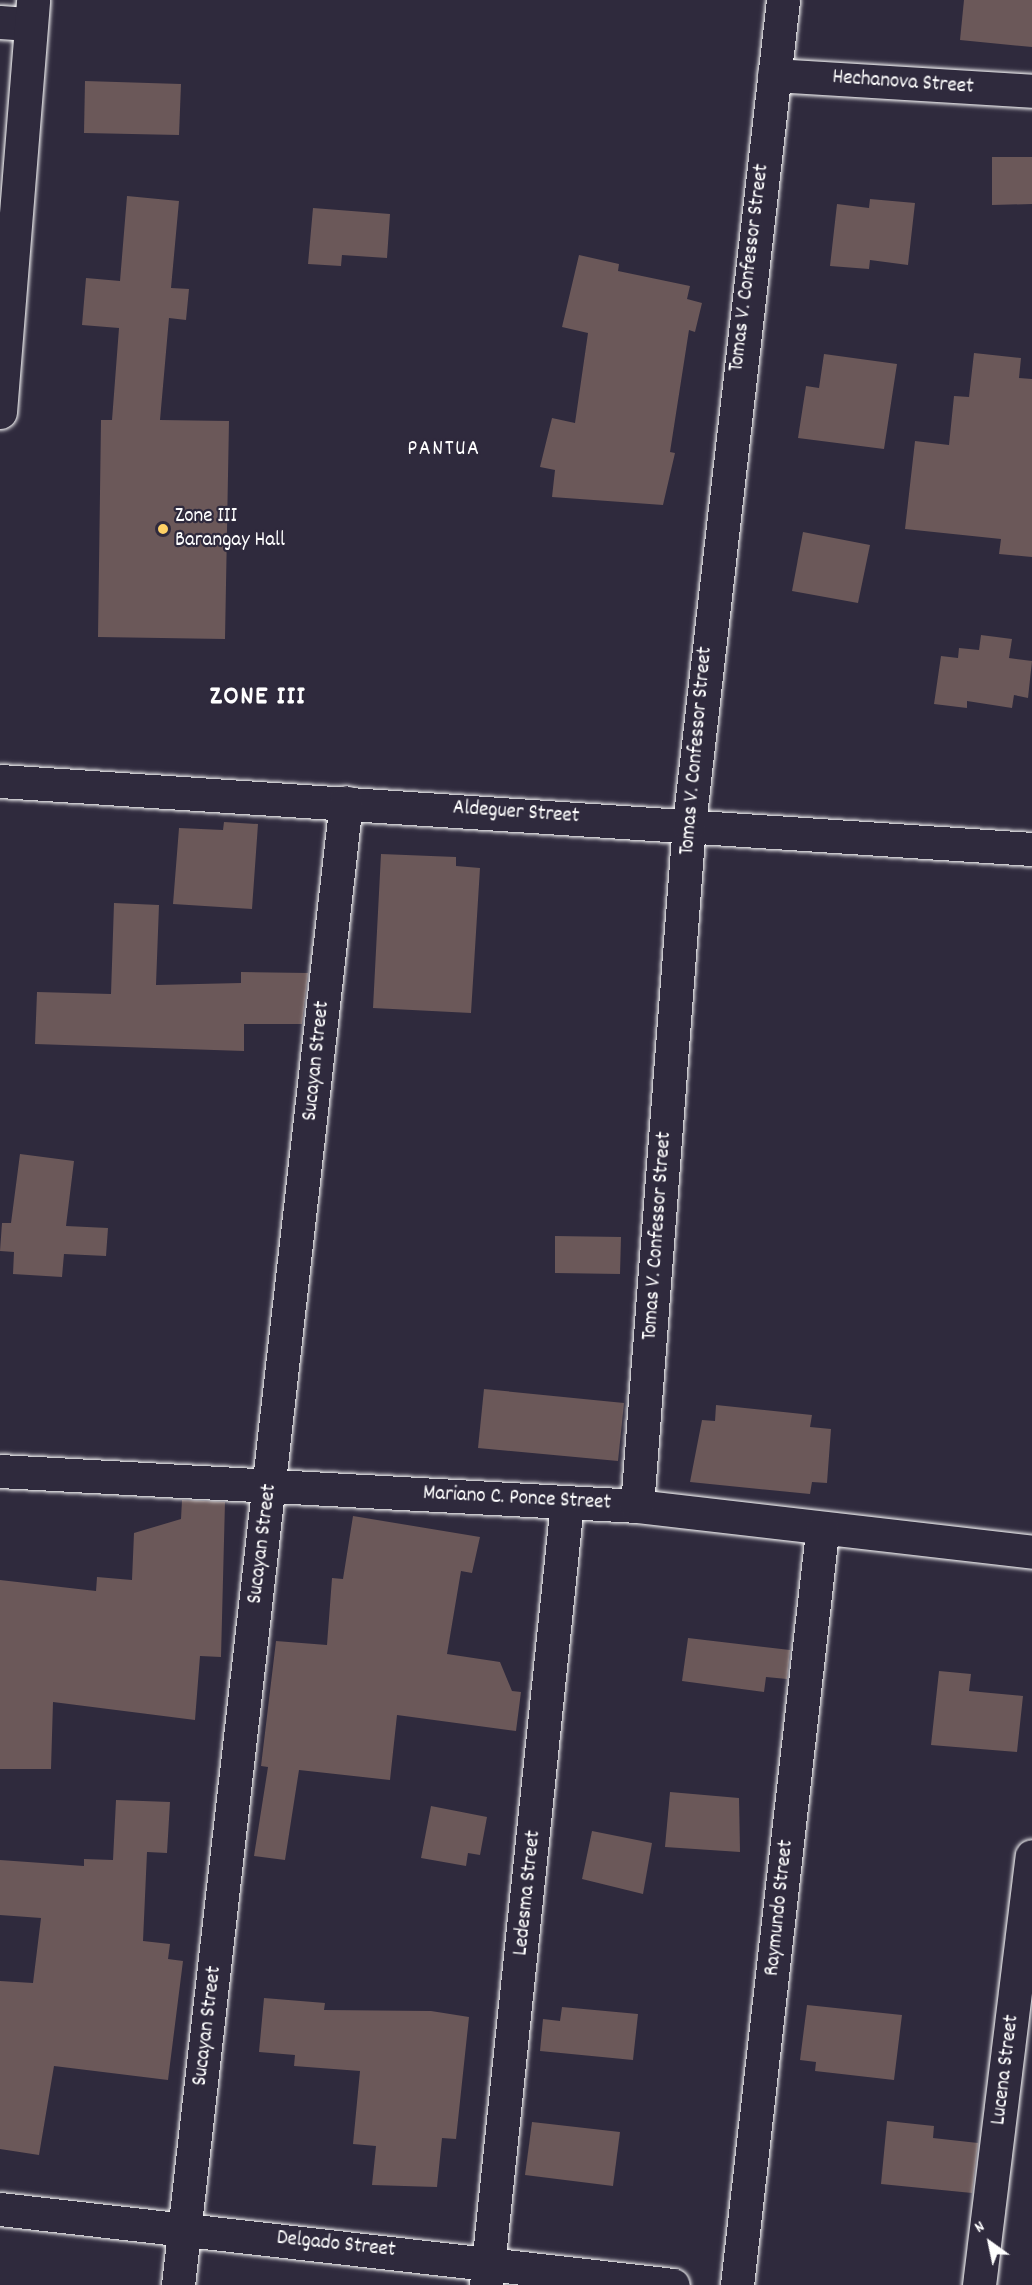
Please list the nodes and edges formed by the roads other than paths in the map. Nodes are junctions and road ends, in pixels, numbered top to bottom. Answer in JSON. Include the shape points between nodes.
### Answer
{"nodes":[{"id":1,"x":783,"y":0,"type":"edge"},
{"id":2,"x":21,"y":15,"type":"edge"},
{"id":3,"x":774,"y":75,"type":"junction"},
{"id":4,"x":1032,"y":91,"type":"edge"},
{"id":5,"x":0,"y":402,"type":"edge"},
{"id":6,"x":0,"y":781,"type":"edge"},
{"id":7,"x":346,"y":802,"type":"junction"},
{"id":8,"x":689,"y":824,"type":"junction"},
{"id":9,"x":1032,"y":849,"type":"edge"},
{"id":10,"x":0,"y":1471,"type":"edge"},
{"id":11,"x":270,"y":1485,"type":"junction"},
{"id":12,"x":567,"y":1502,"type":"junction"},
{"id":13,"x":637,"y":1506,"type":"junction"},
{"id":14,"x":822,"y":1532,"type":"junction"},
{"id":15,"x":1032,"y":1552,"type":"edge"},
{"id":16,"x":1032,"y":1856,"type":"edge"},
{"id":17,"x":0,"y":2209,"type":"edge"},
{"id":18,"x":184,"y":2230,"type":"junction"},
{"id":19,"x":487,"y":2274,"type":"edge"},
{"id":20,"x":178,"y":2285,"type":"edge"},
{"id":21,"x":673,"y":2285,"type":"edge"},
{"id":22,"x":737,"y":2285,"type":"edge"},
{"id":23,"x":979,"y":2285,"type":"edge"}],
"edges":[{"from":1,"to":3,"type":"street","name":"Tomas V. Confessor Street"},
{"from":2,"to":5,"type":"street"},
{"from":3,"to":4,"type":"street","name":"Hechanova Street"},
{"from":3,"to":8,"type":"street","name":"Tomas V. Confessor Street"},
{"from":6,"to":7,"type":"street","name":"Aldeguer Street"},
{"from":7,"to":8,"type":"street","name":"Aldeguer Street"},
{"from":7,"to":11,"type":"street","name":"Sucayan Street"},
{"from":8,"to":9,"type":"street","name":"Aldeguer Street"},
{"from":8,"to":13,"type":"street","name":"Tomas V. Confessor Street"},
{"from":10,"to":11,"type":"street","name":"Mariano C. Ponce Street"},
{"from":11,"to":12,"type":"street","name":"Mariano C. Ponce Street"},
{"from":11,"to":18,"type":"street","name":"Sucayan Street"},
{"from":12,"to":13,"type":"street","name":"Mariano C. Ponce Street"},
{"from":12,"to":19,"type":"street","name":"Ledesma Street"},
{"from":13,"to":14,"type":"street","name":"Mariano C. Ponce Street"},
{"from":14,"to":15,"type":"street","name":"Mariano C. Ponce Street"},
{"from":14,"to":22,"type":"street","name":"Raymundo Street"},
{"from":16,"to":23,"type":"street","name":"Lucena Street"},
{"from":17,"to":18,"type":"street","name":"Delgado Street"},
{"from":18,"to":19,"type":"street","name":"Delgado Street"},
{"from":18,"to":20,"type":"street","name":"Sucayan Street"},
{"from":19,"to":21,"type":"street","name":"Delgado Street"}]}
